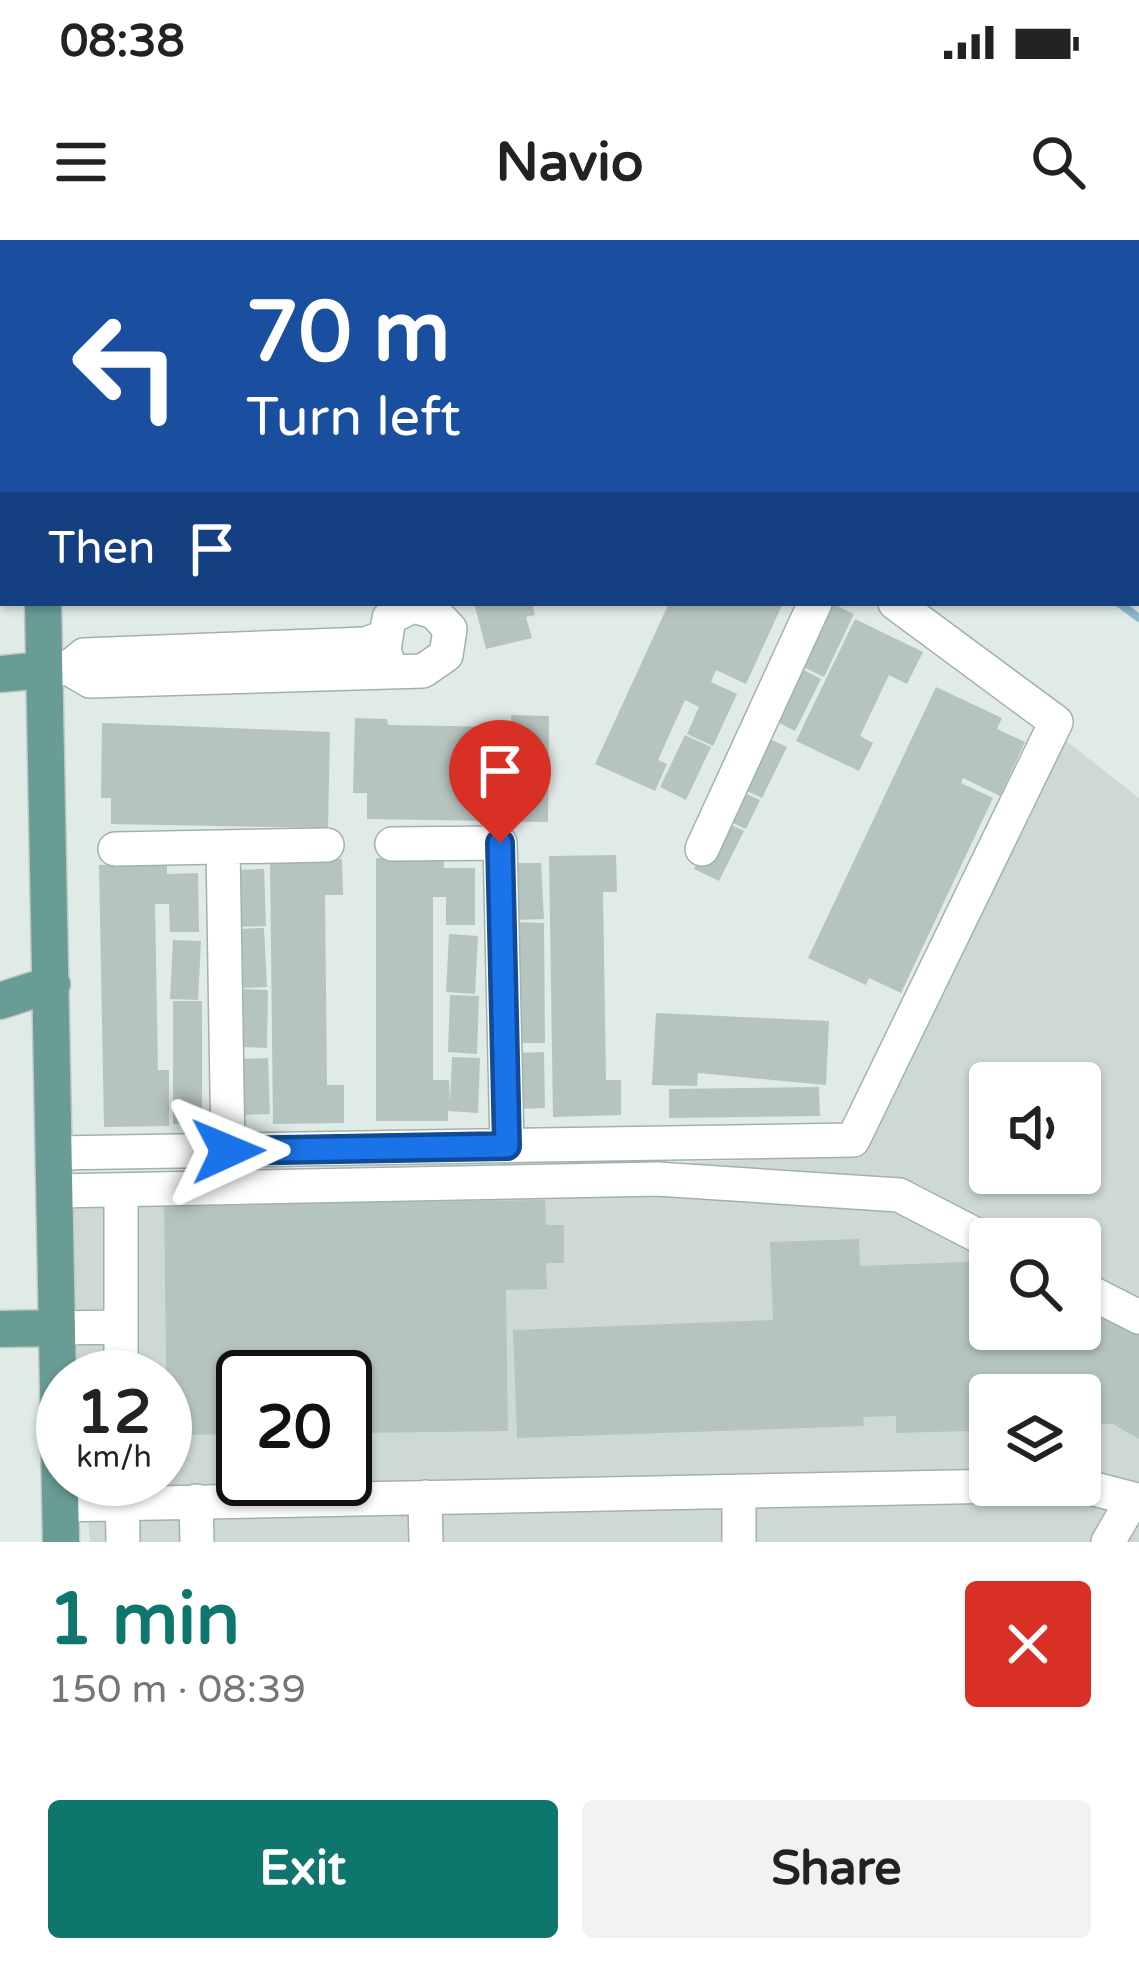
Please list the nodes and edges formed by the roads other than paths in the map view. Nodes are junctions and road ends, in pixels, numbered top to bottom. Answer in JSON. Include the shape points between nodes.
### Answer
{"nodes":[{"id":1,"x":44,"y":606,"type":"edge"},
{"id":2,"x":814,"y":606,"type":"edge"},
{"id":3,"x":899,"y":606,"type":"edge"},
{"id":4,"x":387,"y":652,"type":"dead end"},
{"id":5,"x":56,"y":669,"type":"junction"},
{"id":6,"x":0,"y":674,"type":"edge"},
{"id":7,"x":392,"y":844,"type":"dead end"},
{"id":8,"x":327,"y":845,"type":"dead end"},
{"id":9,"x":223,"y":848,"type":"junction"},
{"id":10,"x":115,"y":849,"type":"dead end"},
{"id":11,"x":702,"y":849,"type":"dead end"},
{"id":12,"x":52,"y":984,"type":"junction"},
{"id":13,"x":0,"y":1001,"type":"edge"},
{"id":14,"x":507,"y":1146,"type":"junction"},
{"id":15,"x":228,"y":1151,"type":"junction"},
{"id":16,"x":55,"y":1153,"type":"junction"},
{"id":17,"x":121,"y":1190,"type":"junction"},
{"id":18,"x":56,"y":1191,"type":"junction"},
{"id":19,"x":969,"y":1231,"type":"edge"},
{"id":20,"x":1101,"y":1298,"type":"edge"},
{"id":21,"x":1139,"y":1317,"type":"edge"},
{"id":22,"x":121,"y":1327,"type":"junction"},
{"id":23,"x":56,"y":1328,"type":"junction"},
{"id":24,"x":0,"y":1329,"type":"edge"},
{"id":25,"x":56,"y":1350,"type":"edge"},
{"id":26,"x":121,"y":1350,"type":"edge"},
{"id":27,"x":969,"y":1487,"type":"edge"},
{"id":28,"x":740,"y":1491,"type":"junction"},
{"id":29,"x":1101,"y":1491,"type":"edge"},
{"id":30,"x":425,"y":1497,"type":"junction"},
{"id":31,"x":192,"y":1500,"type":"edge"},
{"id":32,"x":1136,"y":1500,"type":"edge"},
{"id":33,"x":196,"y":1501,"type":"junction"},
{"id":34,"x":60,"y":1506,"type":"edge"},
{"id":35,"x":122,"y":1506,"type":"edge"},
{"id":36,"x":61,"y":1542,"type":"edge"},
{"id":37,"x":123,"y":1542,"type":"edge"},
{"id":38,"x":197,"y":1542,"type":"edge"},
{"id":39,"x":426,"y":1542,"type":"edge"},
{"id":40,"x":739,"y":1542,"type":"edge"},
{"id":41,"x":1108,"y":1542,"type":"edge"}],
"edges":[{"from":1,"to":5,"type":"main road"},
{"from":2,"to":11,"type":"lane"},
{"from":3,"to":14,"type":"lane","via":[[1056,722],[853,1140]]},
{"from":4,"to":5,"type":"lane","via":[[90,681]]},
{"from":5,"to":6,"type":"main road"},
{"from":5,"to":12,"type":"main road"},
{"from":7,"to":14,"type":"lane","via":[[500,843]]},
{"from":8,"to":9,"type":"lane"},
{"from":9,"to":10,"type":"lane"},
{"from":9,"to":15,"type":"lane"},
{"from":12,"to":13,"type":"main road"},
{"from":12,"to":16,"type":"main road"},
{"from":14,"to":15,"type":"lane"},
{"from":15,"to":16,"type":"lane"},
{"from":16,"to":18,"type":"main road"},
{"from":17,"to":18,"type":"lane"},
{"from":17,"to":19,"type":"lane","via":[[658,1179],[899,1195]]},
{"from":17,"to":22,"type":"lane"},
{"from":18,"to":23,"type":"main road"},
{"from":20,"to":21,"type":"lane"},
{"from":22,"to":23,"type":"lane"},
{"from":22,"to":26,"type":"lane"},
{"from":23,"to":24,"type":"main road"},
{"from":23,"to":25,"type":"main road"},
{"from":27,"to":28,"type":"lane"},
{"from":28,"to":30,"type":"lane"},
{"from":28,"to":40,"type":"lane"},
{"from":29,"to":32,"type":"lane"},
{"from":30,"to":33,"type":"lane"},
{"from":30,"to":39,"type":"lane"},
{"from":31,"to":33,"type":"lane"},
{"from":32,"to":41,"type":"lane"},
{"from":33,"to":38,"type":"lane"},
{"from":34,"to":36,"type":"main road"},
{"from":35,"to":37,"type":"lane"}]}
